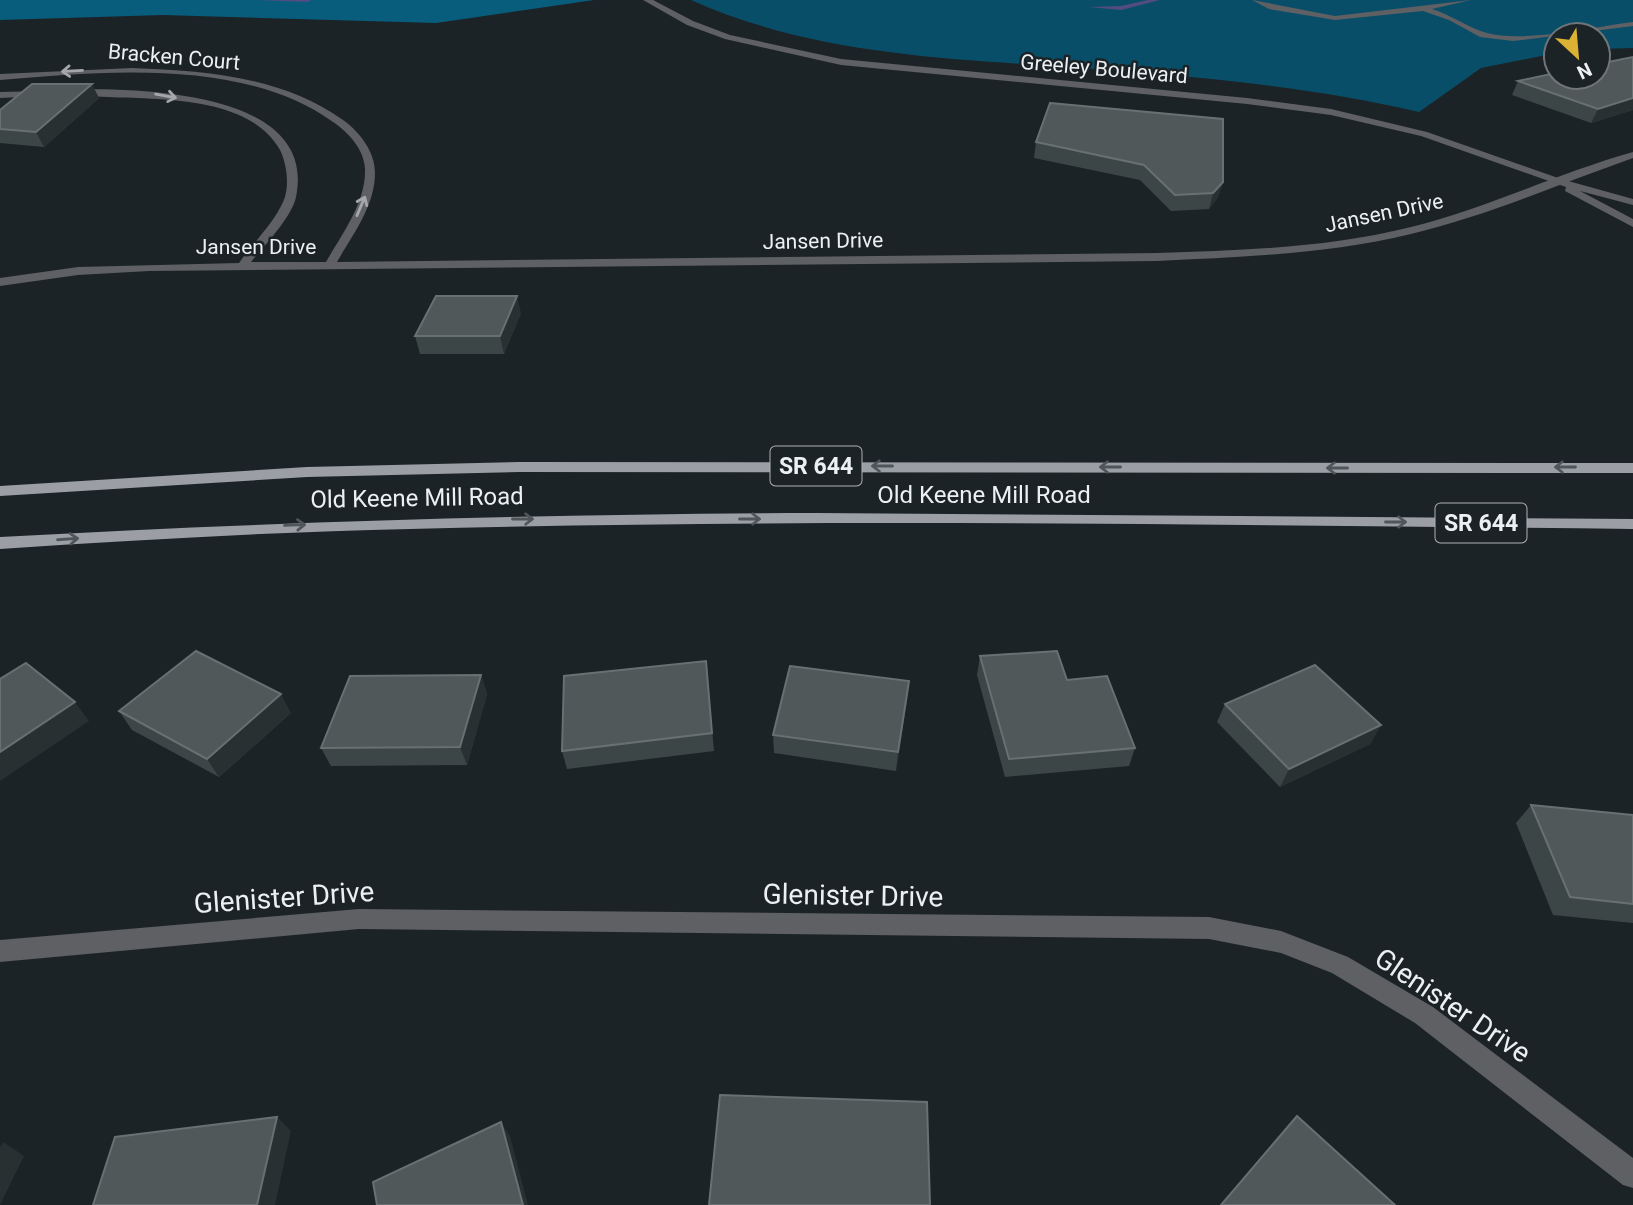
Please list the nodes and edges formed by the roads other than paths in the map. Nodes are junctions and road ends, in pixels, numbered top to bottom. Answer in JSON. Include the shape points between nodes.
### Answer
{"nodes":[{"id":1,"x":647,"y":0,"type":"edge"},
{"id":2,"x":1256,"y":0,"type":"edge"},
{"id":3,"x":1288,"y":0,"type":"edge"},
{"id":4,"x":1467,"y":0,"type":"edge"},
{"id":5,"x":1423,"y":9,"type":"junction"},
{"id":6,"x":1298,"y":12,"type":"junction"},
{"id":7,"x":1633,"y":24,"type":"edge"},
{"id":8,"x":0,"y":77,"type":"edge"},
{"id":9,"x":48,"y":92,"type":"edge"},
{"id":10,"x":60,"y":92,"type":"edge"},
{"id":11,"x":0,"y":96,"type":"edge"},
{"id":12,"x":1633,"y":155,"type":"edge"},
{"id":13,"x":1557,"y":181,"type":"junction"},
{"id":14,"x":1633,"y":202,"type":"edge"},
{"id":15,"x":1633,"y":224,"type":"edge"},
{"id":16,"x":242,"y":266,"type":"junction"},
{"id":17,"x":329,"y":266,"type":"junction"},
{"id":18,"x":0,"y":282,"type":"edge"},
{"id":19,"x":1633,"y":468,"type":"edge"},
{"id":20,"x":0,"y":491,"type":"edge"},
{"id":21,"x":1633,"y":524,"type":"edge"},
{"id":22,"x":0,"y":543,"type":"edge"},
{"id":23,"x":0,"y":951,"type":"edge"},
{"id":24,"x":1633,"y":1175,"type":"edge"}],
"edges":[{"from":1,"to":13,"type":"street","name":"Greeley Boulevard","via":[[707,30],[785,52],[895,69],[1307,108],[1424,134]]},
{"from":2,"to":6,"type":"street"},
{"from":3,"to":6,"type":"street","via":[[1297,3]]},
{"from":4,"to":5,"type":"street"},
{"from":5,"to":6,"type":"street","via":[[1349,18]]},
{"from":5,"to":7,"type":"street","via":[[1483,35],[1513,39]]},
{"from":17,"to":8,"type":"street","name":"Bracken Court","one_way":true,"via":[[357,216],[368,190],[370,170],[356,137],[331,112],[264,86],[219,77],[117,70]]},
{"from":9,"to":11,"type":"street"},
{"from":10,"to":16,"type":"street","name":"Bracken Court","one_way":true,"via":[[153,93],[232,110],[262,123],[295,162],[291,198]]},
{"from":12,"to":13,"type":"street","name":"Jansen Drive"},
{"from":13,"to":14,"type":"street","name":"Greeley Boulevard"},
{"from":13,"to":15,"type":"street","name":"Greeley Boulevard"},
{"from":13,"to":17,"type":"street","name":"Jansen Drive","via":[[1480,212],[1410,231],[1336,245],[1249,253]]},
{"from":16,"to":17,"type":"street","name":"Jansen Drive"},
{"from":16,"to":18,"type":"street","name":"Jansen Drive","via":[[78,271]]},
{"from":19,"to":20,"type":"main road","name":"Old Keene Mill Road","number":"SR 644","one_way":true,"via":[[519,467],[307,472]]},
{"from":22,"to":21,"type":"main road","name":"Old Keene Mill Road","number":"SR 644","one_way":true,"via":[[257,526],[488,519]]},
{"from":23,"to":24,"type":"street","name":"Glenister Drive","via":[[359,919],[1209,928],[1281,942],[1340,965],[1424,1015]]}]}
